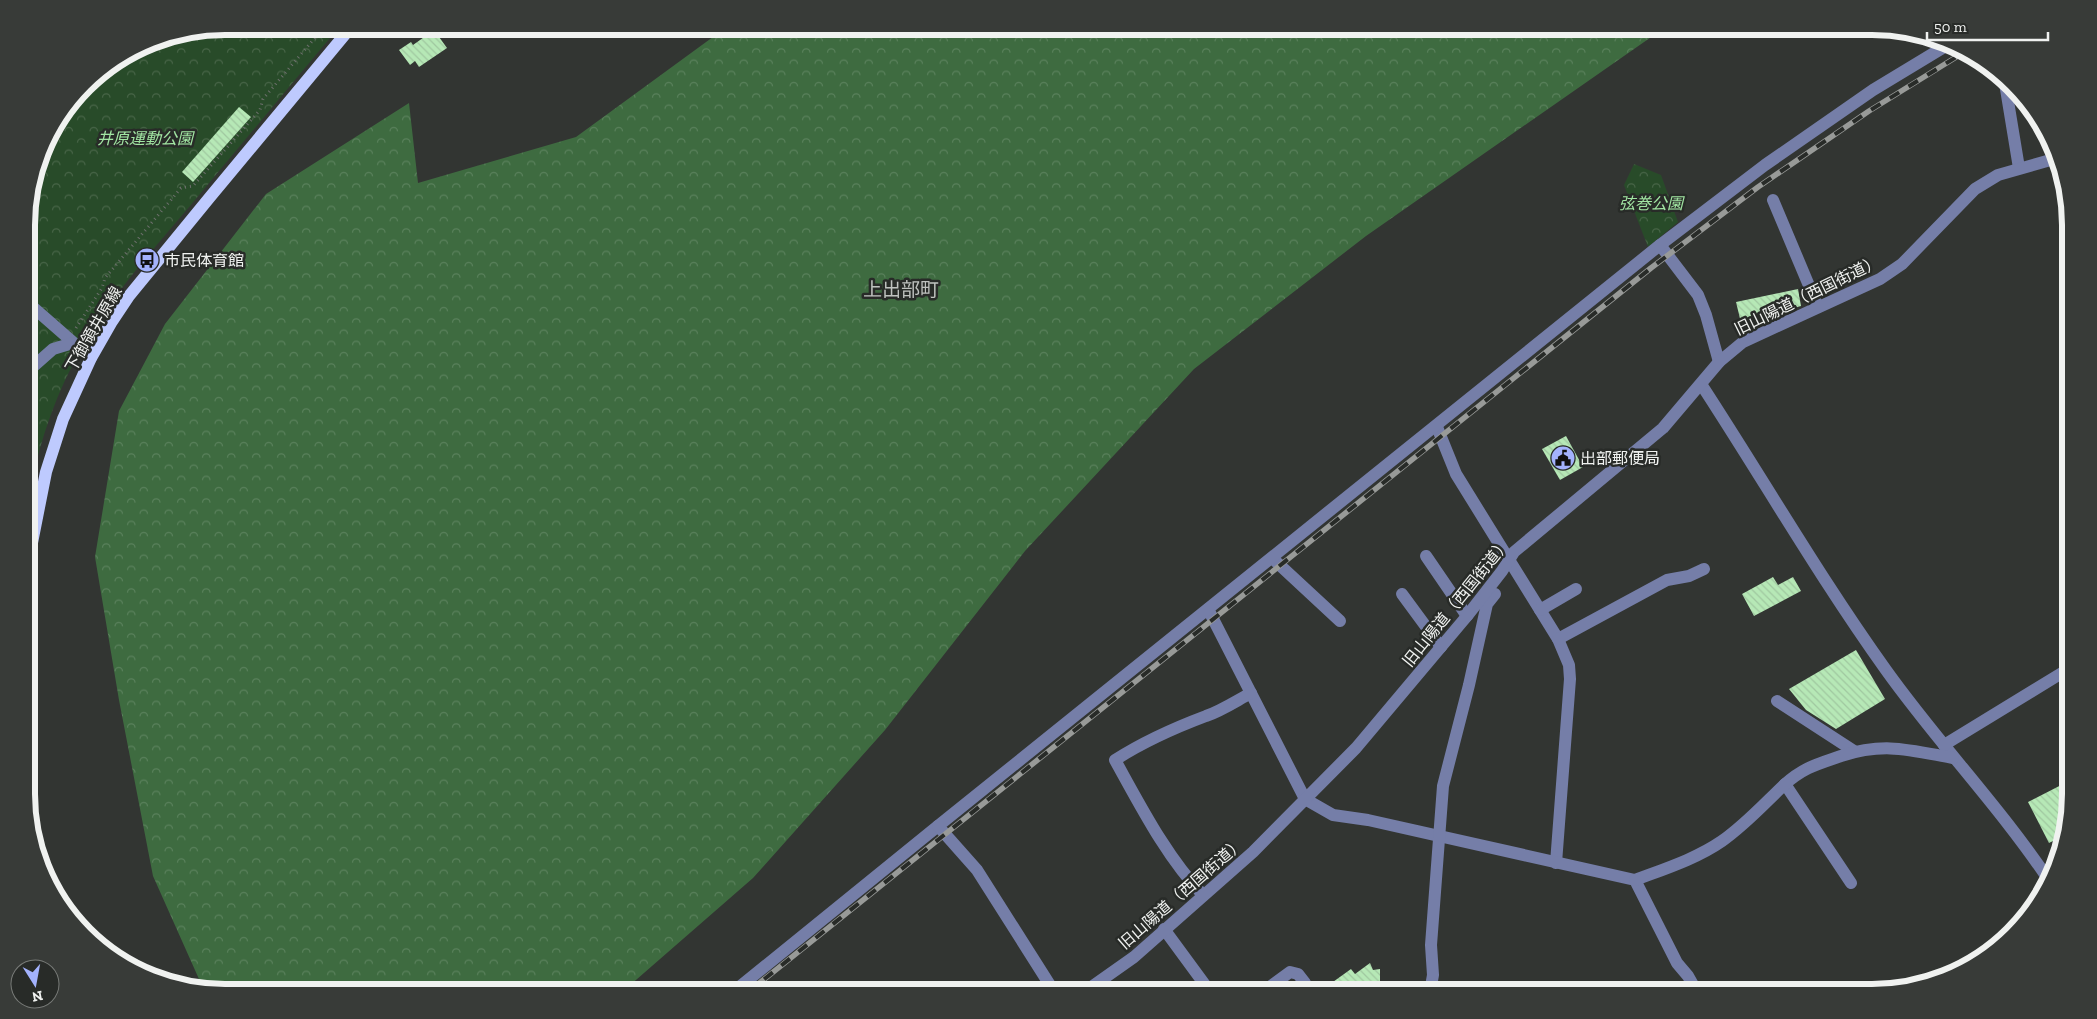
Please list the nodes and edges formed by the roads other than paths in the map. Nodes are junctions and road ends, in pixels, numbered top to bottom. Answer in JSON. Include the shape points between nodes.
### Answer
{"nodes":[{"id":1,"x":345,"y":35,"type":"edge"},
{"id":2,"x":1943,"y":48,"type":"edge"},
{"id":3,"x":2006,"y":91,"type":"edge"},
{"id":4,"x":2051,"y":160,"type":"edge"},
{"id":5,"x":2019,"y":168,"type":"junction"},
{"id":6,"x":1773,"y":200,"type":"dead end"},
{"id":7,"x":1660,"y":245,"type":"junction"},
{"id":8,"x":1818,"y":307,"type":"junction"},
{"id":9,"x":35,"y":309,"type":"edge"},
{"id":10,"x":78,"y":347,"type":"junction"},
{"id":11,"x":1719,"y":362,"type":"junction"},
{"id":12,"x":35,"y":365,"type":"edge"},
{"id":13,"x":1702,"y":384,"type":"junction"},
{"id":14,"x":1437,"y":427,"type":"junction"},
{"id":15,"x":35,"y":531,"type":"edge"},
{"id":16,"x":1426,"y":556,"type":"dead end"},
{"id":17,"x":1272,"y":558,"type":"junction"},
{"id":18,"x":1508,"y":560,"type":"junction"},
{"id":19,"x":1704,"y":569,"type":"dead end"},
{"id":20,"x":1576,"y":589,"type":"dead end"},
{"id":21,"x":1402,"y":594,"type":"dead end"},
{"id":22,"x":1208,"y":609,"type":"junction"},
{"id":23,"x":1540,"y":610,"type":"junction"},
{"id":24,"x":1467,"y":616,"type":"junction"},
{"id":25,"x":1340,"y":621,"type":"dead end"},
{"id":26,"x":1558,"y":639,"type":"junction"},
{"id":27,"x":1441,"y":647,"type":"junction"},
{"id":28,"x":2062,"y":673,"type":"edge"},
{"id":29,"x":1251,"y":693,"type":"junction"},
{"id":30,"x":1777,"y":701,"type":"dead end"},
{"id":31,"x":1944,"y":745,"type":"junction"},
{"id":32,"x":1854,"y":751,"type":"junction"},
{"id":33,"x":1953,"y":758,"type":"junction"},
{"id":34,"x":1785,"y":784,"type":"junction"},
{"id":35,"x":1305,"y":799,"type":"junction"},
{"id":36,"x":938,"y":826,"type":"junction"},
{"id":37,"x":1440,"y":836,"type":"junction"},
{"id":38,"x":1556,"y":863,"type":"junction"},
{"id":39,"x":2044,"y":874,"type":"edge"},
{"id":40,"x":1635,"y":880,"type":"junction"},
{"id":41,"x":1851,"y":883,"type":"dead end"},
{"id":42,"x":1203,"y":895,"type":"junction"},
{"id":43,"x":1164,"y":929,"type":"junction"},
{"id":44,"x":1305,"y":983,"type":"dead end"},
{"id":45,"x":743,"y":984,"type":"edge"},
{"id":46,"x":1050,"y":984,"type":"edge"},
{"id":47,"x":1104,"y":984,"type":"edge"},
{"id":48,"x":1205,"y":984,"type":"edge"},
{"id":49,"x":1274,"y":984,"type":"edge"},
{"id":50,"x":1431,"y":984,"type":"edge"},
{"id":51,"x":1693,"y":984,"type":"edge"}],
"edges":[{"from":1,"to":10,"type":"main road","name":"下御領井原線","via":[[129,296]]},
{"from":2,"to":7,"type":"street","via":[[1874,90],[1765,165]]},
{"from":3,"to":5,"type":"street"},
{"from":4,"to":5,"type":"street","name":"旧山陽道（西国街道）"},
{"from":5,"to":8,"type":"street","name":"旧山陽道（西国街道）","via":[[1998,175],[1974,189],[1902,264],[1880,279]]},
{"from":6,"to":8,"type":"street"},
{"from":7,"to":11,"type":"street","via":[[1698,295]]},
{"from":7,"to":14,"type":"street"},
{"from":8,"to":11,"type":"street","name":"旧山陽道（西国街道）","via":[[1749,338]]},
{"from":9,"to":10,"type":"street"},
{"from":10,"to":12,"type":"street","via":[[53,349]]},
{"from":10,"to":15,"type":"main road","name":"下御領井原線","via":[[63,419],[46,472]]},
{"from":11,"to":13,"type":"street","name":"旧山陽道（西国街道）"},
{"from":13,"to":18,"type":"street","name":"旧山陽道（西国街道）","via":[[1662,428],[1526,540]]},
{"from":13,"to":31,"type":"street","via":[[1852,621]]},
{"from":14,"to":17,"type":"street"},
{"from":14,"to":18,"type":"street","via":[[1456,474]]},
{"from":16,"to":24,"type":"street"},
{"from":17,"to":22,"type":"street"},
{"from":17,"to":25,"type":"street"},
{"from":18,"to":23,"type":"street"},
{"from":18,"to":24,"type":"street","name":"旧山陽道（西国街道）"},
{"from":18,"to":37,"type":"street","via":[[1506,579],[1487,604],[1443,786]]},
{"from":19,"to":26,"type":"street","via":[[1667,580]]},
{"from":20,"to":23,"type":"street"},
{"from":21,"to":27,"type":"street"},
{"from":22,"to":29,"type":"street"},
{"from":22,"to":36,"type":"street"},
{"from":23,"to":26,"type":"street"},
{"from":24,"to":27,"type":"street","name":"旧山陽道（西国街道）"},
{"from":26,"to":38,"type":"street","via":[[1570,679]]},
{"from":27,"to":35,"type":"street","name":"旧山陽道（西国街道）","via":[[1356,748]]},
{"from":28,"to":31,"type":"street"},
{"from":29,"to":35,"type":"street"},
{"from":29,"to":42,"type":"street","via":[[1134,747],[1115,760],[1152,825]]},
{"from":30,"to":32,"type":"street"},
{"from":31,"to":33,"type":"street"},
{"from":32,"to":33,"type":"street","via":[[1887,748]]},
{"from":32,"to":34,"type":"street","via":[[1814,764]]},
{"from":33,"to":39,"type":"street"},
{"from":34,"to":40,"type":"street","via":[[1721,842]]},
{"from":34,"to":41,"type":"street"},
{"from":35,"to":37,"type":"street","via":[[1333,815]]},
{"from":35,"to":42,"type":"street","name":"旧山陽道（西国街道）"},
{"from":36,"to":45,"type":"street"},
{"from":36,"to":46,"type":"street","via":[[977,870]]},
{"from":37,"to":38,"type":"street"},
{"from":37,"to":50,"type":"street"},
{"from":38,"to":40,"type":"street"},
{"from":40,"to":51,"type":"street","via":[[1677,963]]},
{"from":42,"to":43,"type":"street","name":"旧山陽道（西国街道）"},
{"from":43,"to":47,"type":"street","name":"旧山陽道（西国街道）"},
{"from":43,"to":48,"type":"street"},
{"from":44,"to":49,"type":"street","via":[[1298,974],[1290,972]]}]}
